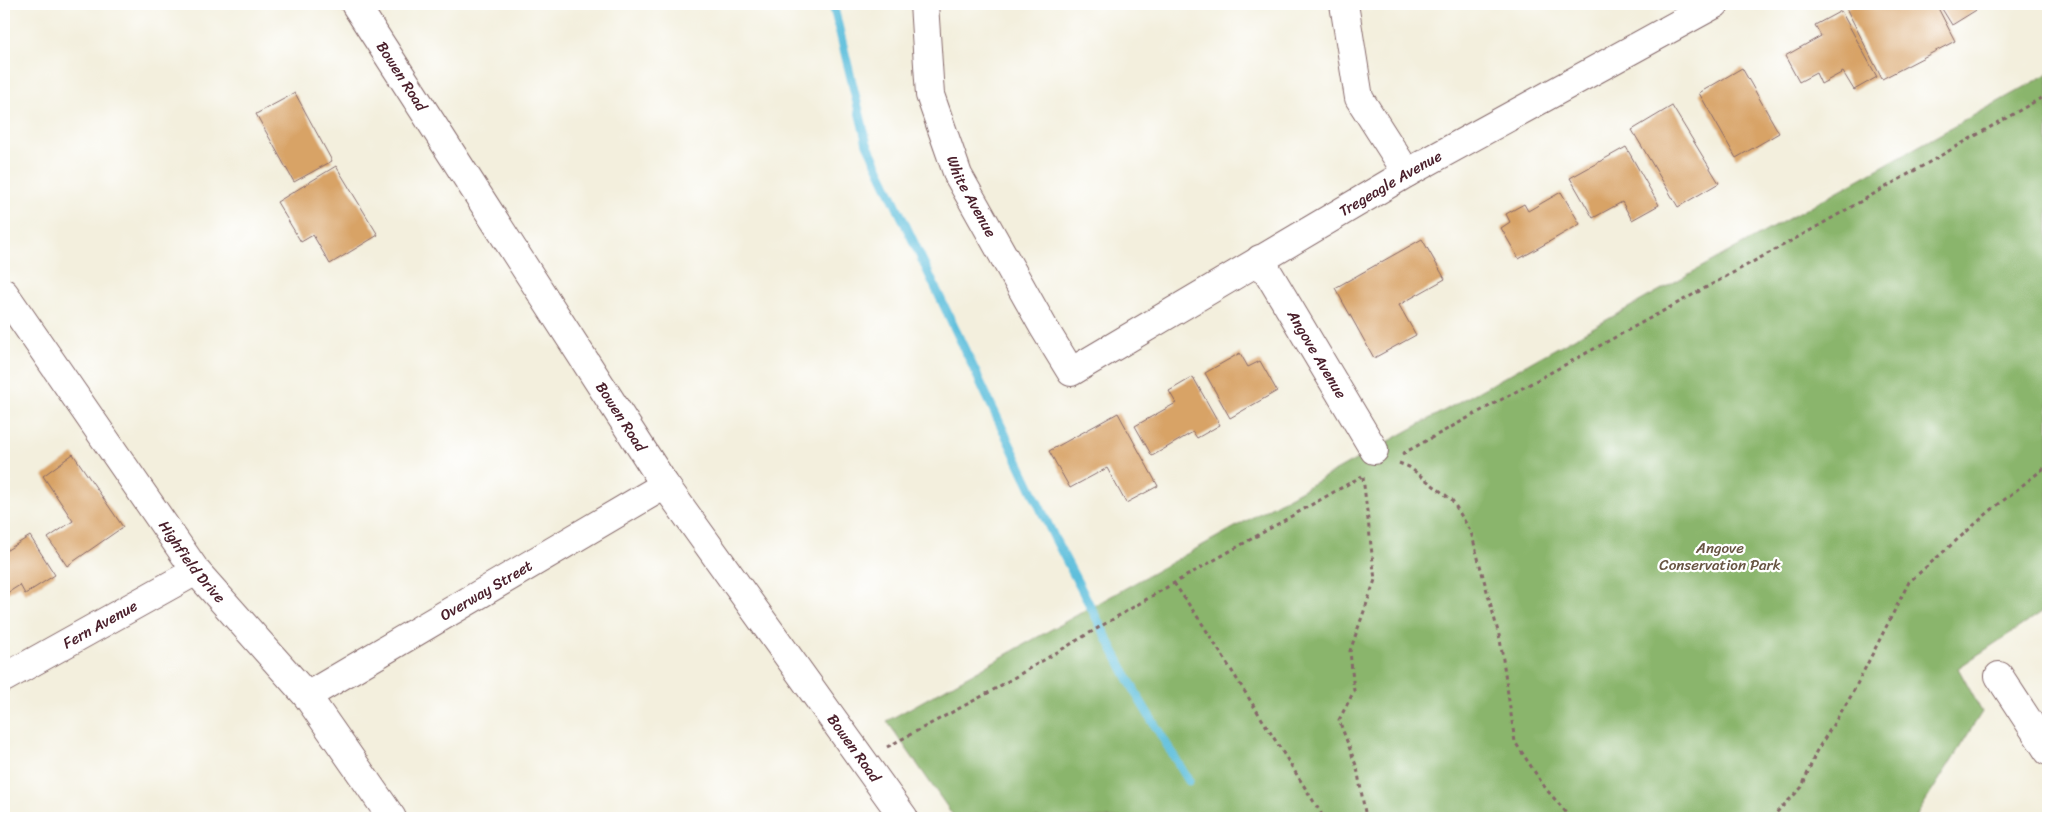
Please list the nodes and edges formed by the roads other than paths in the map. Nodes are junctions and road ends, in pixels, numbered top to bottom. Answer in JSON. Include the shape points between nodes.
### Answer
{"nodes":[{"id":1,"x":924,"y":4,"type":"edge"},
{"id":2,"x":1344,"y":4,"type":"edge"},
{"id":3,"x":1715,"y":4,"type":"edge"},
{"id":4,"x":365,"y":8,"type":"edge"},
{"id":5,"x":1407,"y":173,"type":"junction"},
{"id":6,"x":1260,"y":259,"type":"junction"},
{"id":7,"x":4,"y":293,"type":"edge"},
{"id":8,"x":1071,"y":372,"type":"joint"},
{"id":9,"x":1379,"y":460,"type":"road end"},
{"id":10,"x":665,"y":485,"type":"junction"},
{"id":11,"x":196,"y":571,"type":"junction"},
{"id":12,"x":1999,"y":676,"type":"dead end"},
{"id":13,"x":4,"y":678,"type":"edge"},
{"id":14,"x":306,"y":696,"type":"junction"},
{"id":15,"x":2048,"y":751,"type":"edge"},
{"id":16,"x":392,"y":818,"type":"edge"},
{"id":17,"x":904,"y":818,"type":"edge"}],
"edges":[{"from":1,"to":8,"type":"street","name":"White Avenue","via":[[930,95],[958,175]]},
{"from":2,"to":5,"type":"street","via":[[1359,98]]},
{"from":3,"to":5,"type":"street","name":"Tregeagle Avenue"},
{"from":4,"to":10,"type":"street","name":"Bowen Road"},
{"from":5,"to":6,"type":"street","name":"Tregeagle Avenue"},
{"from":6,"to":8,"type":"street","name":"Tregeagle Avenue"},
{"from":6,"to":9,"type":"street","name":"Angove Avenue"},
{"from":7,"to":11,"type":"street","name":"Highfield Drive"},
{"from":10,"to":14,"type":"street","name":"Overway Street"},
{"from":10,"to":17,"type":"street","name":"Bowen Road"},
{"from":11,"to":13,"type":"street","name":"Fern Avenue"},
{"from":11,"to":14,"type":"street","name":"Highfield Drive"},
{"from":12,"to":15,"type":"street"},
{"from":14,"to":16,"type":"street","name":"Highfield Drive"}]}
